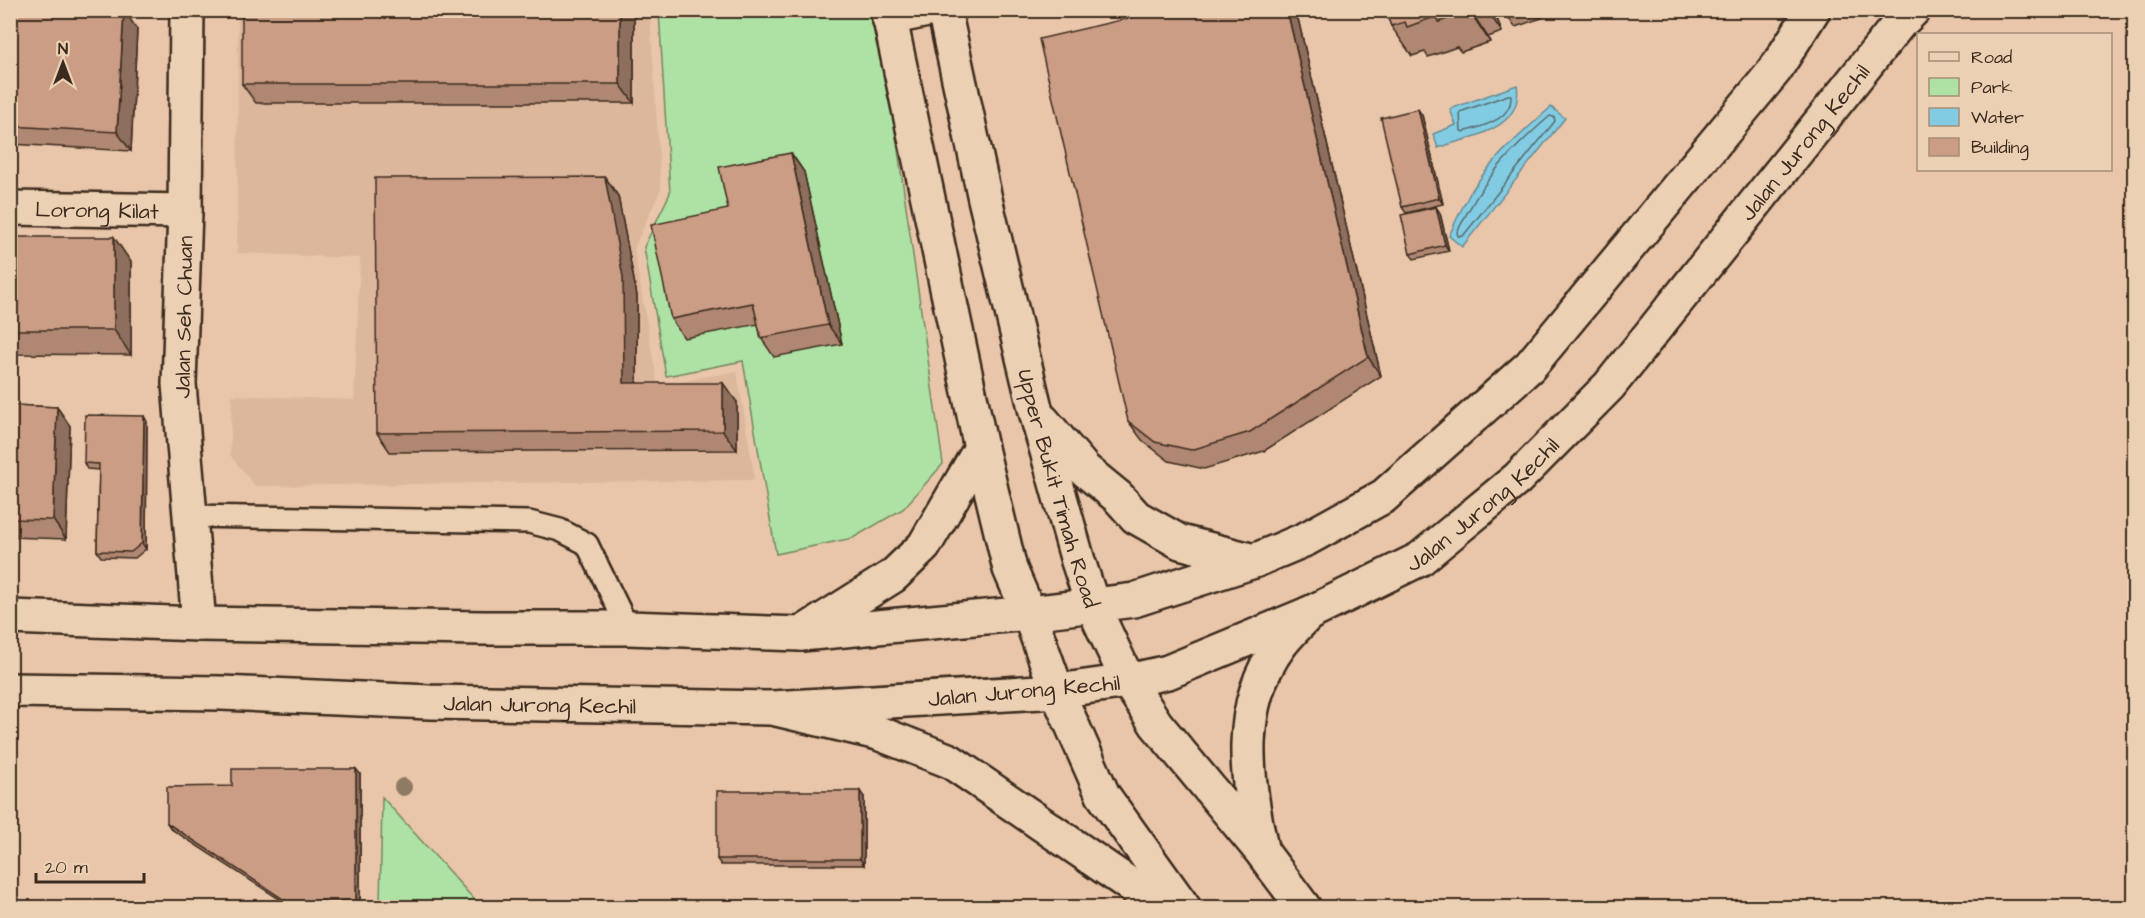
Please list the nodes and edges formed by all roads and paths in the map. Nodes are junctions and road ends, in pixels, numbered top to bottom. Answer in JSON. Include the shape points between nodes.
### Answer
{"nodes":[{"id":1,"x":188,"y":10,"type":"edge"},
{"id":2,"x":928,"y":10,"type":"edge"},
{"id":3,"x":944,"y":10,"type":"edge"},
{"id":4,"x":1813,"y":10,"type":"edge"},
{"id":5,"x":1909,"y":13,"type":"edge"},
{"id":6,"x":889,"y":14,"type":"edge"},
{"id":7,"x":10,"y":208,"type":"edge"},
{"id":8,"x":185,"y":212,"type":"junction"},
{"id":9,"x":1036,"y":412,"type":"junction"},
{"id":10,"x":981,"y":448,"type":"junction"},
{"id":11,"x":190,"y":516,"type":"junction"},
{"id":12,"x":1254,"y":561,"type":"junction"},
{"id":13,"x":1093,"y":606,"type":"junction"},
{"id":14,"x":1029,"y":613,"type":"junction"},
{"id":15,"x":1308,"y":614,"type":"junction"},
{"id":16,"x":10,"y":617,"type":"edge"},
{"id":17,"x":199,"y":624,"type":"junction"},
{"id":18,"x":628,"y":628,"type":"junction"},
{"id":19,"x":801,"y":634,"type":"junction"},
{"id":20,"x":1128,"y":681,"type":"junction"},
{"id":21,"x":10,"y":690,"type":"edge"},
{"id":22,"x":1057,"y":692,"type":"junction"},
{"id":23,"x":772,"y":708,"type":"junction"},
{"id":24,"x":1262,"y":852,"type":"junction"},
{"id":25,"x":1164,"y":908,"type":"edge"},
{"id":26,"x":1184,"y":908,"type":"edge"},
{"id":27,"x":1305,"y":908,"type":"edge"}],
"edges":[{"from":1,"to":8,"type":"main road","name":"Jalan Seh Chuan"},
{"from":2,"to":6,"type":"main road"},
{"from":3,"to":9,"type":"main road","name":"Upper Bukit Timah Road"},
{"from":4,"to":12,"type":"main road","via":[[1775,70],[1530,366],[1384,496],[1306,539]]},
{"from":5,"to":15,"type":"main road","name":"Jalan Jurong Kechil","via":[[1609,386],[1517,479],[1420,558]]},
{"from":6,"to":10,"type":"main road"},
{"from":7,"to":8,"type":"main road","name":"Lorong Kilat"},
{"from":8,"to":11,"type":"main road","name":"Jalan Seh Chuan","via":[[179,384]]},
{"from":9,"to":12,"type":"main road","via":[[1085,470],[1137,517],[1180,542]]},
{"from":9,"to":13,"type":"main road","name":"Upper Bukit Timah Road"},
{"from":10,"to":14,"type":"main road","via":[[1010,569]]},
{"from":10,"to":19,"type":"main road","via":[[924,546],[893,576]]},
{"from":11,"to":17,"type":"main road","name":"Jalan Seh Chuan"},
{"from":11,"to":18,"type":"lane","via":[[529,522],[550,527],[587,544]]},
{"from":12,"to":13,"type":"main road","via":[[1134,600]]},
{"from":13,"to":14,"type":"main road"},
{"from":13,"to":20,"type":"main road","name":"Upper Bukit Timah Road"},
{"from":14,"to":19,"type":"main road"},
{"from":14,"to":22,"type":"main road"},
{"from":15,"to":20,"type":"main road","name":"Jalan Jurong Kechil","via":[[1168,672]]},
{"from":15,"to":24,"type":"main road","via":[[1280,645],[1252,703],[1249,765]]},
{"from":16,"to":17,"type":"main road"},
{"from":17,"to":18,"type":"main road"},
{"from":18,"to":19,"type":"main road"},
{"from":20,"to":22,"type":"main road","name":"Jalan Jurong Kechil"},
{"from":20,"to":24,"type":"main road","name":"Upper Bukit Timah Road","via":[[1156,724]]},
{"from":21,"to":23,"type":"main road","name":"Jalan Jurong Kechil"},
{"from":22,"to":23,"type":"main road","name":"Jalan Jurong Kechil"},
{"from":22,"to":26,"type":"main road","via":[[1104,795]]},
{"from":23,"to":25,"type":"main road","via":[[878,733],[950,761]]},
{"from":24,"to":27,"type":"main road","name":"Upper Bukit Timah Road"}]}
